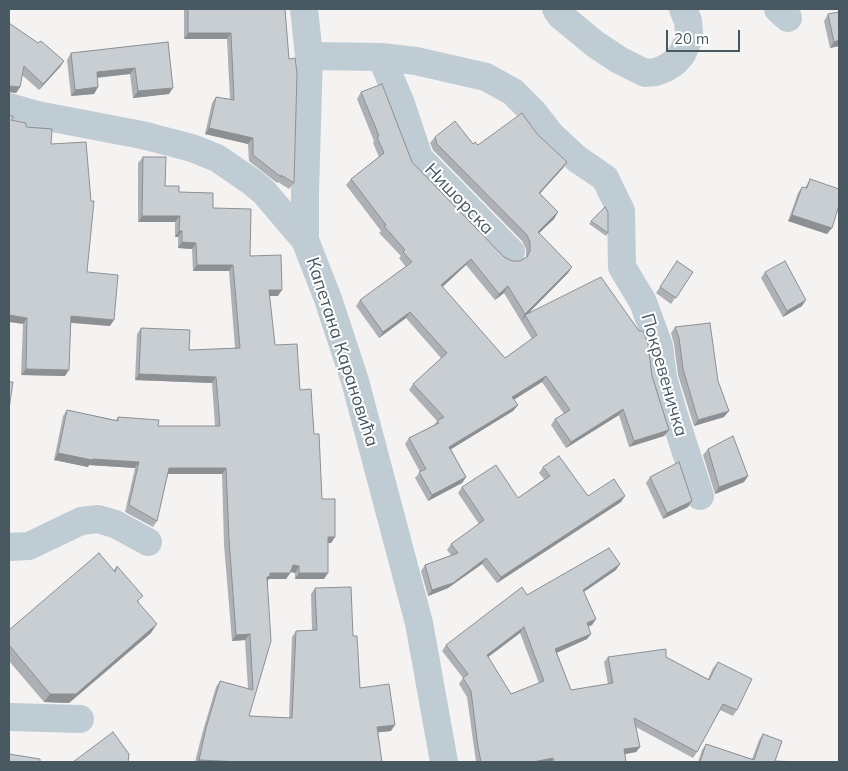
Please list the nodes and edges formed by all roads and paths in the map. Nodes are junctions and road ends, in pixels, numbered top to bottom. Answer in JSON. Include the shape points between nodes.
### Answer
{"nodes":[{"id":1,"x":304,"y":9,"type":"edge"},
{"id":2,"x":556,"y":9,"type":"edge"},
{"id":3,"x":683,"y":9,"type":"edge"},
{"id":4,"x":308,"y":56,"type":"junction"},
{"id":5,"x":381,"y":57,"type":"junction"},
{"id":6,"x":9,"y":108,"type":"edge"},
{"id":7,"x":305,"y":240,"type":"junction"},
{"id":8,"x":510,"y":252,"type":"dead end"},
{"id":9,"x":700,"y":496,"type":"dead end"},
{"id":10,"x":148,"y":542,"type":"dead end"},
{"id":11,"x":9,"y":547,"type":"edge"},
{"id":12,"x":9,"y":717,"type":"edge"},
{"id":13,"x":80,"y":719,"type":"dead end"},
{"id":14,"x":444,"y":762,"type":"edge"}],
"edges":[{"from":1,"to":4,"type":"street"},
{"from":2,"to":3,"type":"street","via":[[595,44],[619,60],[645,72],[656,72],[675,62],[687,43],[688,21]]},
{"from":4,"to":5,"type":"street","name":"Покревеничка"},
{"from":4,"to":7,"type":"street"},
{"from":5,"to":8,"type":"street","name":"Нишорска","via":[[419,158]]},
{"from":5,"to":9,"type":"street","name":"Покревеничка","via":[[416,60],[486,78],[513,92],[570,153],[605,178],[621,211],[622,267],[643,302],[658,346],[663,378]]},
{"from":6,"to":7,"type":"street","name":"Капетана Карановића","via":[[142,135],[217,158],[264,192]]},
{"from":7,"to":14,"type":"street","name":"Капетана Карановића","via":[[357,390],[419,623]]},
{"from":10,"to":11,"type":"street","via":[[98,518],[81,521],[29,546]]},
{"from":12,"to":13,"type":"street"}]}
